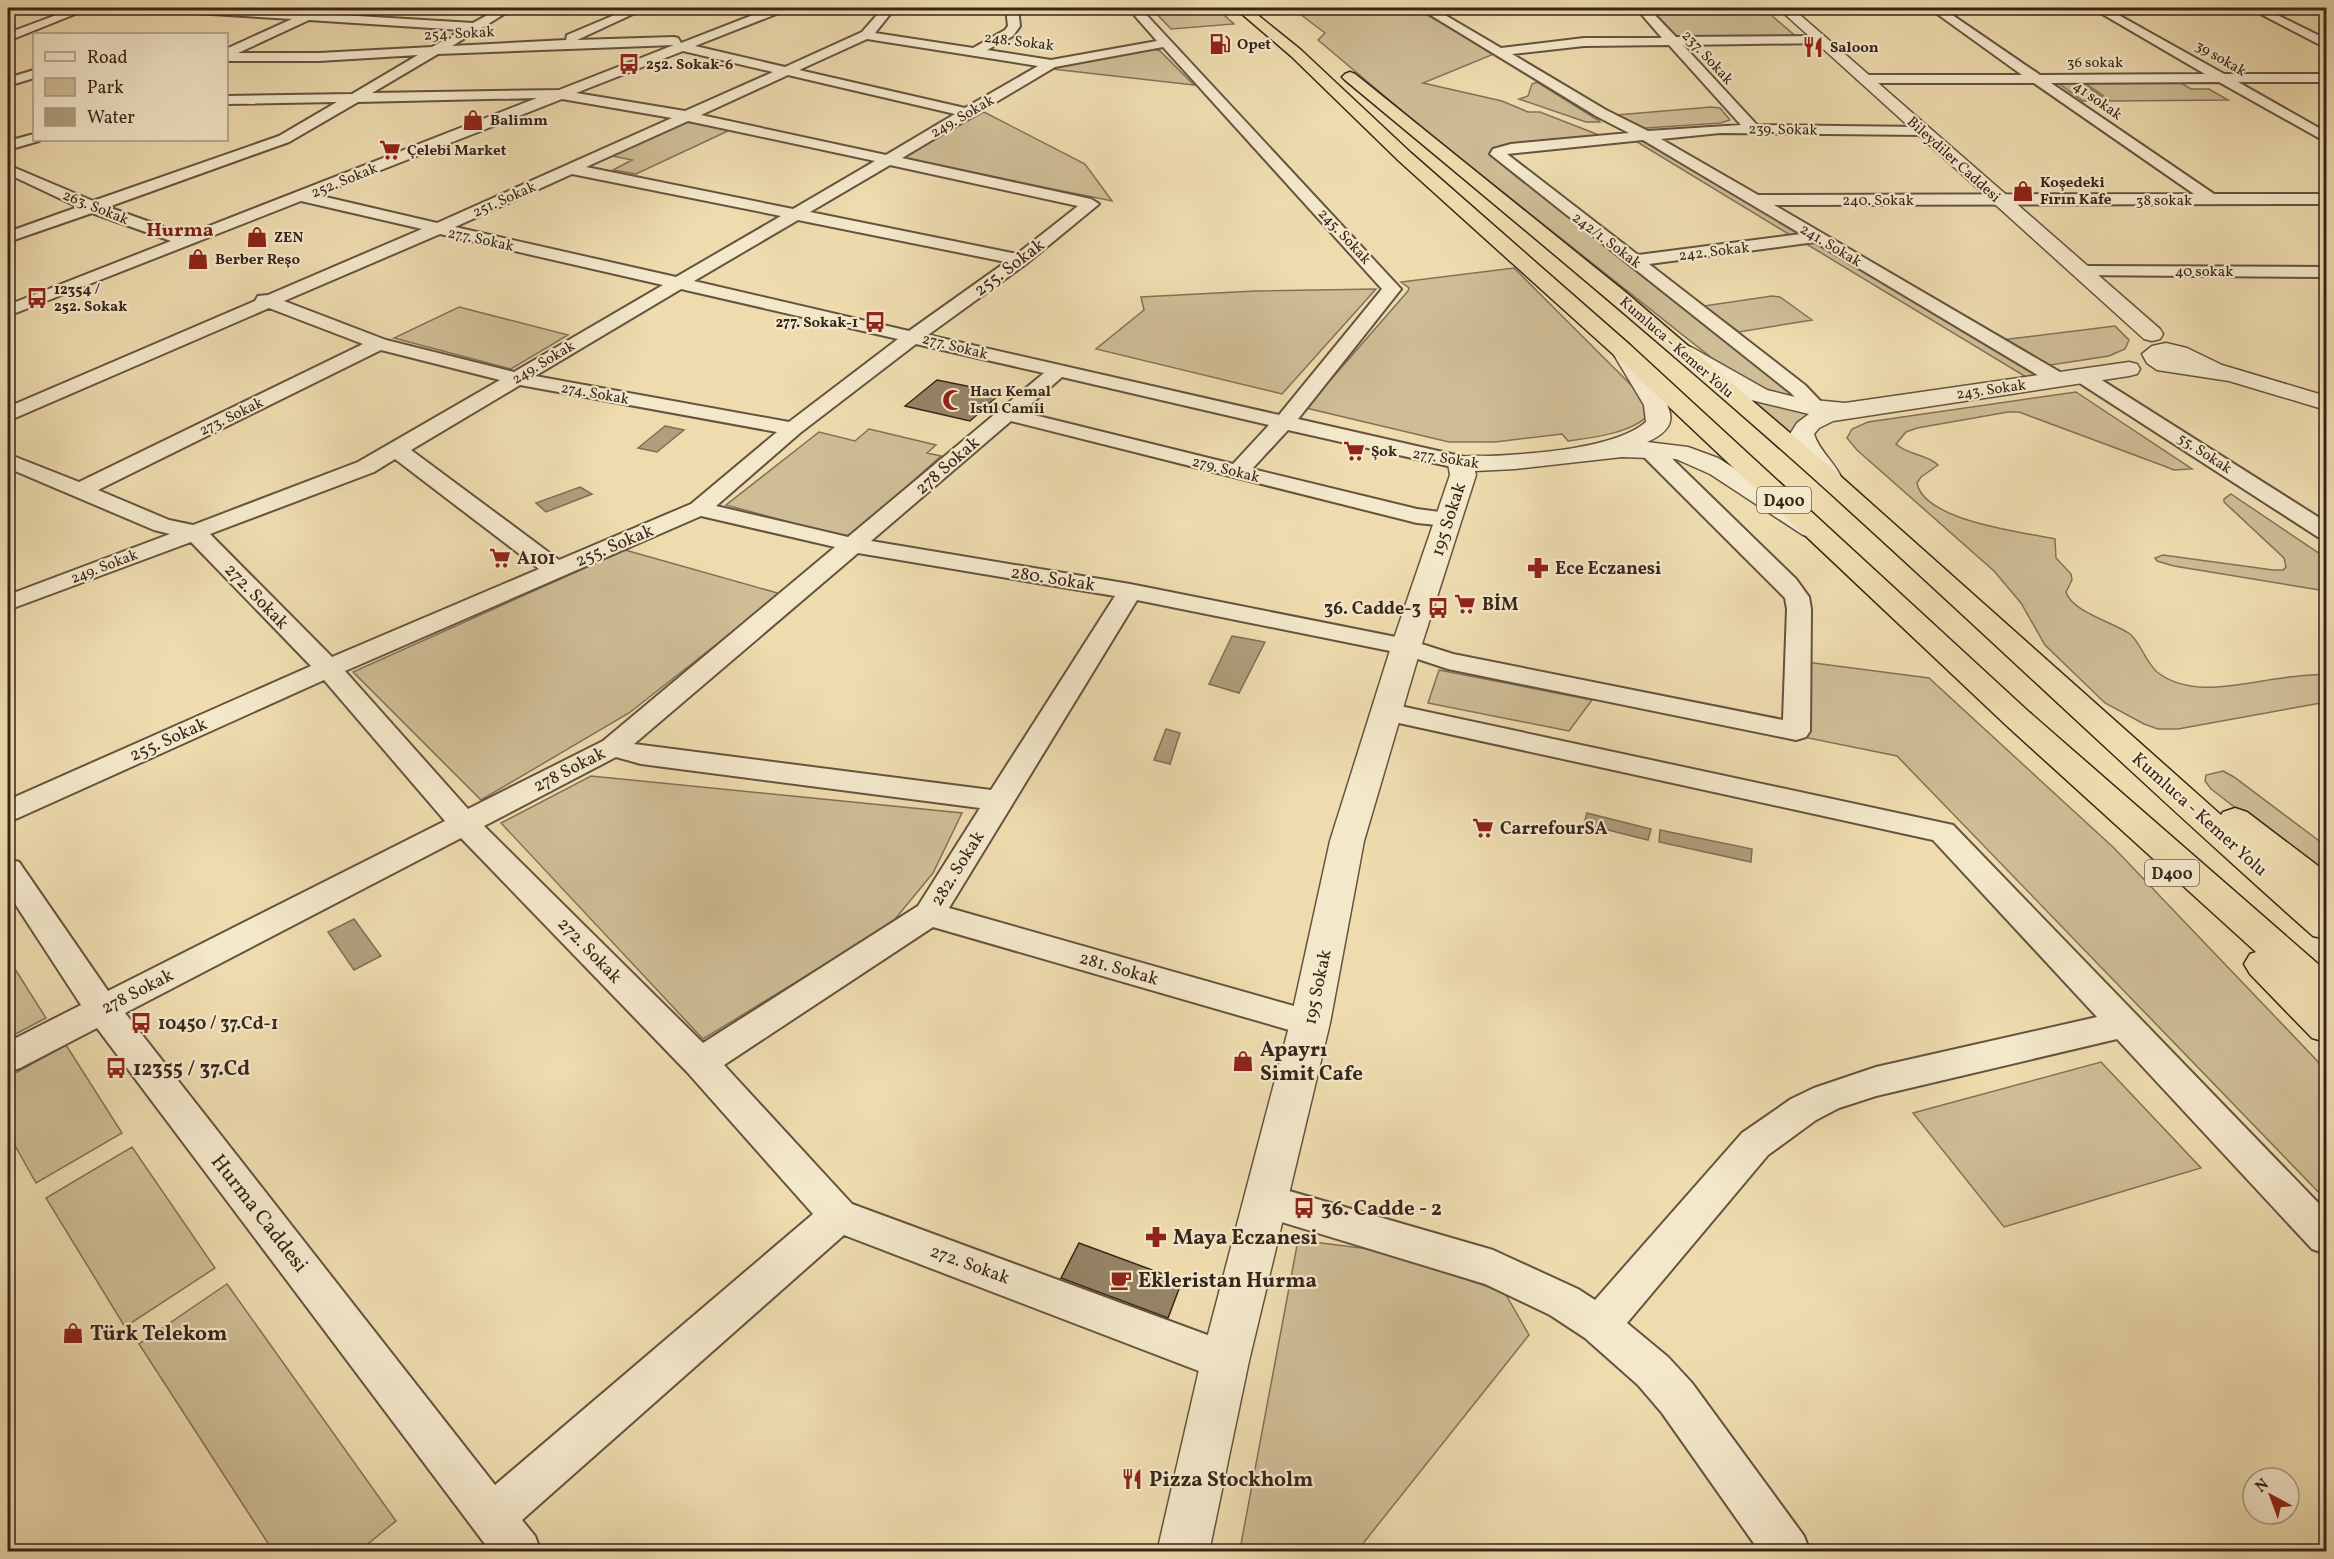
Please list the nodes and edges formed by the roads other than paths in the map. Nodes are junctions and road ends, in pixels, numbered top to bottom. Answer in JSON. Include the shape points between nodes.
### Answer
{"nodes":[{"id":1,"x":84,"y":8,"type":"edge"},
{"id":2,"x":179,"y":8,"type":"edge"},
{"id":3,"x":188,"y":8,"type":"edge"},
{"id":4,"x":327,"y":8,"type":"edge"},
{"id":5,"x":508,"y":8,"type":"edge"},
{"id":6,"x":640,"y":8,"type":"edge"},
{"id":7,"x":780,"y":8,"type":"edge"},
{"id":8,"x":889,"y":8,"type":"edge"},
{"id":9,"x":1012,"y":8,"type":"edge"},
{"id":10,"x":1134,"y":8,"type":"edge"},
{"id":11,"x":1241,"y":8,"type":"edge"},
{"id":12,"x":1265,"y":8,"type":"edge"},
{"id":13,"x":1641,"y":8,"type":"edge"},
{"id":14,"x":1784,"y":8,"type":"edge"},
{"id":15,"x":1935,"y":8,"type":"edge"},
{"id":16,"x":2098,"y":8,"type":"edge"},
{"id":17,"x":2255,"y":8,"type":"edge"},
{"id":18,"x":1428,"y":9,"type":"edge"},
{"id":19,"x":1454,"y":9,"type":"edge"},
{"id":20,"x":306,"y":17,"type":"junction"},
{"id":21,"x":475,"y":27,"type":"junction"},
{"id":22,"x":866,"y":35,"type":"junction"},
{"id":23,"x":8,"y":37,"type":"edge"},
{"id":24,"x":33,"y":40,"type":"edge"},
{"id":25,"x":693,"y":40,"type":"junction"},
{"id":26,"x":1820,"y":40,"type":"junction"},
{"id":27,"x":1670,"y":41,"type":"junction"},
{"id":28,"x":1167,"y":43,"type":"junction"},
{"id":29,"x":558,"y":44,"type":"junction"},
{"id":30,"x":2326,"y":44,"type":"edge"},
{"id":31,"x":679,"y":46,"type":"junction"},
{"id":32,"x":435,"y":50,"type":"junction"},
{"id":33,"x":975,"y":52,"type":"junction"},
{"id":34,"x":1500,"y":52,"type":"junction"},
{"id":35,"x":228,"y":54,"type":"edge"},
{"id":36,"x":228,"y":55,"type":"edge"},
{"id":37,"x":1051,"y":64,"type":"junction"},
{"id":38,"x":786,"y":71,"type":"junction"},
{"id":39,"x":33,"y":74,"type":"edge"},
{"id":40,"x":2222,"y":78,"type":"junction"},
{"id":41,"x":2326,"y":78,"type":"edge"},
{"id":42,"x":1864,"y":79,"type":"junction"},
{"id":43,"x":2040,"y":79,"type":"junction"},
{"id":44,"x":8,"y":82,"type":"edge"},
{"id":45,"x":559,"y":94,"type":"junction"},
{"id":46,"x":357,"y":98,"type":"junction"},
{"id":47,"x":228,"y":100,"type":"edge"},
{"id":48,"x":967,"y":113,"type":"junction"},
{"id":49,"x":1601,"y":113,"type":"junction"},
{"id":50,"x":687,"y":116,"type":"junction"},
{"id":51,"x":1752,"y":128,"type":"junction"},
{"id":52,"x":1923,"y":131,"type":"junction"},
{"id":53,"x":1643,"y":135,"type":"junction"},
{"id":54,"x":1624,"y":136,"type":"junction"},
{"id":55,"x":33,"y":138,"type":"edge"},
{"id":56,"x":2326,"y":138,"type":"edge"},
{"id":57,"x":8,"y":146,"type":"edge"},
{"id":58,"x":885,"y":160,"type":"junction"},
{"id":59,"x":8,"y":169,"type":"edge"},
{"id":60,"x":572,"y":169,"type":"junction"},
{"id":61,"x":303,"y":196,"type":"junction"},
{"id":62,"x":1755,"y":200,"type":"junction"},
{"id":63,"x":2212,"y":200,"type":"junction"},
{"id":64,"x":2326,"y":200,"type":"edge"},
{"id":65,"x":2001,"y":201,"type":"junction"},
{"id":66,"x":92,"y":207,"type":"junction"},
{"id":67,"x":792,"y":214,"type":"junction"},
{"id":68,"x":437,"y":229,"type":"junction"},
{"id":69,"x":8,"y":237,"type":"edge"},
{"id":70,"x":1818,"y":237,"type":"junction"},
{"id":71,"x":1794,"y":240,"type":"junction"},
{"id":72,"x":187,"y":241,"type":"junction"},
{"id":73,"x":1020,"y":260,"type":"junction"},
{"id":74,"x":1635,"y":261,"type":"junction"},
{"id":75,"x":2080,"y":271,"type":"junction"},
{"id":76,"x":2299,"y":272,"type":"junction"},
{"id":77,"x":2326,"y":272,"type":"edge"},
{"id":78,"x":678,"y":282,"type":"junction"},
{"id":79,"x":2326,"y":289,"type":"edge"},
{"id":80,"x":268,"y":301,"type":"junction"},
{"id":81,"x":8,"y":311,"type":"edge"},
{"id":82,"x":914,"y":336,"type":"junction"},
{"id":83,"x":379,"y":344,"type":"junction"},
{"id":84,"x":1623,"y":350,"type":"junction"},
{"id":85,"x":1683,"y":352,"type":"junction"},
{"id":86,"x":2172,"y":356,"type":"junction"},
{"id":87,"x":1058,"y":371,"type":"junction"},
{"id":88,"x":2082,"y":376,"type":"junction"},
{"id":89,"x":515,"y":378,"type":"junction"},
{"id":90,"x":2058,"y":379,"type":"junction"},
{"id":91,"x":2031,"y":383,"type":"junction"},
{"id":92,"x":2326,"y":403,"type":"edge"},
{"id":93,"x":1817,"y":408,"type":"junction"},
{"id":94,"x":1853,"y":408,"type":"junction"},
{"id":95,"x":8,"y":414,"type":"edge"},
{"id":96,"x":1006,"y":414,"type":"junction"},
{"id":97,"x":1282,"y":423,"type":"junction"},
{"id":98,"x":793,"y":429,"type":"junction"},
{"id":99,"x":1610,"y":448,"type":"junction"},
{"id":100,"x":396,"y":449,"type":"junction"},
{"id":101,"x":1650,"y":450,"type":"junction"},
{"id":102,"x":8,"y":460,"type":"edge"},
{"id":103,"x":1461,"y":463,"type":"junction"},
{"id":104,"x":1237,"y":472,"type":"junction"},
{"id":105,"x":1829,"y":478,"type":"junction"},
{"id":106,"x":82,"y":489,"type":"junction"},
{"id":107,"x":2288,"y":506,"type":"junction"},
{"id":108,"x":699,"y":509,"type":"junction"},
{"id":109,"x":1447,"y":519,"type":"junction"},
{"id":110,"x":2326,"y":519,"type":"edge"},
{"id":111,"x":194,"y":532,"type":"junction"},
{"id":112,"x":2326,"y":532,"type":"edge"},
{"id":113,"x":1819,"y":533,"type":"junction"},
{"id":114,"x":854,"y":545,"type":"junction"},
{"id":115,"x":556,"y":570,"type":"junction"},
{"id":116,"x":1130,"y":591,"type":"junction"},
{"id":117,"x":8,"y":603,"type":"edge"},
{"id":118,"x":1406,"y":647,"type":"junction"},
{"id":119,"x":328,"y":668,"type":"junction"},
{"id":120,"x":2075,"y":701,"type":"junction"},
{"id":121,"x":1386,"y":712,"type":"junction"},
{"id":122,"x":2018,"y":719,"type":"junction"},
{"id":123,"x":613,"y":747,"type":"junction"},
{"id":124,"x":999,"y":801,"type":"junction"},
{"id":125,"x":8,"y":811,"type":"edge"},
{"id":126,"x":464,"y":822,"type":"junction"},
{"id":127,"x":8,"y":870,"type":"edge"},
{"id":128,"x":2326,"y":890,"type":"edge"},
{"id":129,"x":929,"y":914,"type":"junction"},
{"id":130,"x":2326,"y":926,"type":"edge"},
{"id":131,"x":2326,"y":993,"type":"edge"},
{"id":132,"x":102,"y":1009,"type":"junction"},
{"id":133,"x":1310,"y":1023,"type":"junction"},
{"id":134,"x":2123,"y":1024,"type":"junction"},
{"id":135,"x":2326,"y":1027,"type":"edge"},
{"id":136,"x":8,"y":1058,"type":"edge"},
{"id":137,"x":700,"y":1063,"type":"junction"},
{"id":138,"x":1265,"y":1202,"type":"junction"},
{"id":139,"x":839,"y":1216,"type":"junction"},
{"id":140,"x":2326,"y":1237,"type":"edge"},
{"id":141,"x":1599,"y":1325,"type":"junction"},
{"id":142,"x":1225,"y":1361,"type":"junction"},
{"id":143,"x":493,"y":1516,"type":"junction"},
{"id":144,"x":519,"y":1551,"type":"edge"},
{"id":145,"x":1183,"y":1551,"type":"edge"},
{"id":146,"x":1788,"y":1551,"type":"edge"}],
"edges":[{"from":1,"to":23,"type":"street"},
{"from":2,"to":3,"type":"street"},
{"from":3,"to":20,"type":"street"},
{"from":4,"to":20,"type":"street"},
{"from":5,"to":21,"type":"street"},
{"from":6,"to":29,"type":"street"},
{"from":7,"to":25,"type":"street","name":"252. Sokak"},
{"from":8,"to":22,"type":"street","name":"251. Sokak"},
{"from":9,"to":33,"type":"street","via":[[1014,26],[1009,33]]},
{"from":10,"to":28,"type":"street","name":"245. Sokak"},
{"from":11,"to":84,"type":"highway","number":"D400","via":[[1296,52],[1405,157]]},
{"from":12,"to":85,"type":"highway","name":"Kumluca - Kemer Yolu","number":"D400"},
{"from":13,"to":27,"type":"street","name":"237. Sokak"},
{"from":14,"to":26,"type":"street","name":"Bileydiler Caddesi"},
{"from":15,"to":43,"type":"street","name":"41 sokak"},
{"from":16,"to":40,"type":"street","name":"39 sokak"},
{"from":17,"to":30,"type":"street"},
{"from":18,"to":19,"type":"street"},
{"from":18,"to":34,"type":"street","name":"241. Sokak"},
{"from":20,"to":21,"type":"street"},
{"from":20,"to":35,"type":"street"},
{"from":21,"to":32,"type":"street"},
{"from":22,"to":33,"type":"street","name":"248. Sokak"},
{"from":22,"to":38,"type":"street","name":"251. Sokak"},
{"from":23,"to":24,"type":"street"},
{"from":25,"to":29,"type":"street","name":"254. Sokak"},
{"from":25,"to":31,"type":"street","name":"252. Sokak"},
{"from":26,"to":27,"type":"street"},
{"from":26,"to":42,"type":"street","name":"Bileydiler Caddesi"},
{"from":27,"to":34,"type":"street","via":[[1567,43]]},
{"from":27,"to":51,"type":"street","name":"237. Sokak"},
{"from":28,"to":37,"type":"street","name":"248. Sokak"},
{"from":28,"to":97,"type":"street","name":"245. Sokak","via":[[1392,289]]},
{"from":29,"to":32,"type":"street","name":"254. Sokak"},
{"from":31,"to":38,"type":"street"},
{"from":31,"to":45,"type":"street","name":"252. Sokak"},
{"from":32,"to":36,"type":"street","name":"254. Sokak","via":[[319,57]]},
{"from":32,"to":46,"type":"street"},
{"from":33,"to":37,"type":"street","name":"248. Sokak"},
{"from":34,"to":49,"type":"street","name":"241. Sokak"},
{"from":37,"to":48,"type":"street","name":"249. Sokak"},
{"from":38,"to":48,"type":"street"},
{"from":38,"to":50,"type":"street","name":"251. Sokak"},
{"from":39,"to":44,"type":"street"},
{"from":40,"to":41,"type":"street","name":"36 sokak"},
{"from":40,"to":43,"type":"street","name":"36 sokak"},
{"from":40,"to":56,"type":"street","name":"39 sokak"},
{"from":42,"to":43,"type":"street","name":"36 sokak"},
{"from":42,"to":52,"type":"street","name":"Bileydiler Caddesi"},
{"from":43,"to":63,"type":"street","name":"41 sokak"},
{"from":45,"to":46,"type":"street"},
{"from":45,"to":50,"type":"street"},
{"from":45,"to":61,"type":"street","name":"252. Sokak"},
{"from":46,"to":47,"type":"street"},
{"from":46,"to":66,"type":"street","via":[[284,139]]},
{"from":48,"to":58,"type":"street","name":"249. Sokak"},
{"from":49,"to":53,"type":"street","name":"241. Sokak"},
{"from":49,"to":54,"type":"street","name":"241. Sokak"},
{"from":50,"to":58,"type":"street"},
{"from":50,"to":60,"type":"street","name":"251. Sokak"},
{"from":51,"to":52,"type":"street","name":"239. Sokak"},
{"from":51,"to":53,"type":"street","name":"239. Sokak"},
{"from":52,"to":65,"type":"street","name":"Bileydiler Caddesi"},
{"from":53,"to":54,"type":"street","name":"239. Sokak"},
{"from":53,"to":62,"type":"street","name":"241. Sokak"},
{"from":54,"to":71,"type":"street","name":"241. Sokak"},
{"from":54,"to":74,"type":"street","name":"242/1. Sokak","via":[[1512,148],[1497,154]]},
{"from":55,"to":57,"type":"street"},
{"from":58,"to":67,"type":"street","name":"249. Sokak"},
{"from":58,"to":73,"type":"street","name":"255. Sokak","via":[[1091,204]]},
{"from":59,"to":66,"type":"street","name":"263. Sokak"},
{"from":60,"to":67,"type":"street"},
{"from":60,"to":68,"type":"street","name":"251. Sokak"},
{"from":61,"to":68,"type":"street","name":"277. Sokak"},
{"from":61,"to":72,"type":"street","name":"252. Sokak"},
{"from":62,"to":65,"type":"street","name":"240. Sokak"},
{"from":62,"to":70,"type":"street","name":"241. Sokak"},
{"from":63,"to":64,"type":"street","name":"38 sokak"},
{"from":63,"to":65,"type":"street","name":"38 sokak"},
{"from":65,"to":75,"type":"street","name":"Bileydiler Caddesi"},
{"from":66,"to":69,"type":"street"},
{"from":66,"to":72,"type":"street","name":"263. Sokak"},
{"from":67,"to":73,"type":"street"},
{"from":67,"to":78,"type":"street","name":"249. Sokak"},
{"from":68,"to":78,"type":"street","name":"277. Sokak"},
{"from":68,"to":80,"type":"street","name":"251. Sokak"},
{"from":70,"to":71,"type":"street","name":"242. Sokak"},
{"from":70,"to":90,"type":"street","name":"241. Sokak"},
{"from":71,"to":74,"type":"street","name":"242. Sokak"},
{"from":71,"to":91,"type":"street","name":"241. Sokak"},
{"from":72,"to":81,"type":"street","name":"252. Sokak"},
{"from":73,"to":82,"type":"street","name":"255. Sokak"},
{"from":74,"to":93,"type":"street","name":"242/1. Sokak"},
{"from":75,"to":76,"type":"street","name":"40 sokak"},
{"from":75,"to":86,"type":"street","name":"Bileydiler Caddesi"},
{"from":76,"to":77,"type":"street","name":"40 sokak"},
{"from":76,"to":79,"type":"street"},
{"from":78,"to":82,"type":"street","name":"277. Sokak"},
{"from":78,"to":89,"type":"street","name":"249. Sokak"},
{"from":80,"to":83,"type":"street","name":"274. Sokak"},
{"from":80,"to":95,"type":"street","name":"251. Sokak"},
{"from":82,"to":87,"type":"street","name":"277. Sokak"},
{"from":82,"to":98,"type":"street","name":"255. Sokak"},
{"from":83,"to":89,"type":"street","name":"274. Sokak"},
{"from":83,"to":106,"type":"street","name":"273. Sokak"},
{"from":84,"to":99,"type":"street","via":[[1660,413],[1658,424],[1648,432]]},
{"from":84,"to":113,"type":"highway","number":"D400"},
{"from":85,"to":93,"type":"street","via":[[1759,395]]},
{"from":85,"to":105,"type":"highway","name":"Kumluca - Kemer Yolu","number":"D400"},
{"from":86,"to":88,"type":"street","name":"243. Sokak","via":[[2129,369]]},
{"from":86,"to":92,"type":"street"},
{"from":87,"to":96,"type":"street","name":"278 Sokak"},
{"from":87,"to":97,"type":"street","name":"277. Sokak"},
{"from":88,"to":90,"type":"street","name":"243. Sokak"},
{"from":88,"to":107,"type":"street","name":"55. Sokak"},
{"from":89,"to":98,"type":"street","name":"274. Sokak"},
{"from":89,"to":100,"type":"street","name":"249. Sokak"},
{"from":90,"to":91,"type":"street","name":"243. Sokak"},
{"from":91,"to":94,"type":"street","name":"243. Sokak"},
{"from":93,"to":94,"type":"street"},
{"from":94,"to":105,"type":"street","via":[[1816,420],[1802,434]]},
{"from":96,"to":104,"type":"street","name":"279. Sokak"},
{"from":96,"to":114,"type":"street","name":"278 Sokak"},
{"from":97,"to":103,"type":"street","name":"277. Sokak"},
{"from":97,"to":104,"type":"street","name":"245. Sokak"},
{"from":98,"to":108,"type":"street","name":"255. Sokak"},
{"from":99,"to":101,"type":"street"},
{"from":99,"to":103,"type":"street","name":"277. Sokak","via":[[1488,464]]},
{"from":100,"to":111,"type":"street","name":"249. Sokak","via":[[366,467]]},
{"from":100,"to":115,"type":"street"},
{"from":101,"to":113,"type":"street","via":[[1677,452],[1708,463]]},
{"from":101,"to":118,"type":"street","name":"280. Sokak","via":[[1797,597],[1796,731],[1448,661]]},
{"from":102,"to":106,"type":"street"},
{"from":103,"to":109,"type":"street","name":"195 Sokak","via":[[1462,475]]},
{"from":104,"to":109,"type":"street","name":"279. Sokak","via":[[1417,516]]},
{"from":105,"to":120,"type":"highway","name":"Kumluca - Kemer Yolu","number":"D400"},
{"from":106,"to":111,"type":"street","via":[[162,525]]},
{"from":107,"to":110,"type":"street"},
{"from":107,"to":112,"type":"street","name":"55. Sokak"},
{"from":108,"to":114,"type":"street","name":"280. Sokak"},
{"from":108,"to":115,"type":"street","name":"255. Sokak"},
{"from":109,"to":118,"type":"street","name":"195 Sokak"},
{"from":111,"to":117,"type":"street","name":"249. Sokak"},
{"from":111,"to":119,"type":"street","name":"272. Sokak"},
{"from":113,"to":122,"type":"highway","number":"D400"},
{"from":114,"to":116,"type":"street","name":"280. Sokak"},
{"from":114,"to":123,"type":"street","name":"278 Sokak"},
{"from":115,"to":119,"type":"street","name":"255. Sokak"},
{"from":116,"to":118,"type":"street","name":"280. Sokak"},
{"from":116,"to":124,"type":"street","name":"282. Sokak"},
{"from":118,"to":121,"type":"street","name":"195 Sokak"},
{"from":119,"to":125,"type":"street","name":"255. Sokak"},
{"from":119,"to":126,"type":"street","name":"272. Sokak"},
{"from":120,"to":128,"type":"highway","name":"Kumluca - Kemer Yolu","number":"D400"},
{"from":120,"to":130,"type":"highway","name":"Kumluca - Kemer Yolu","number":"D400"},
{"from":121,"to":133,"type":"street","name":"195 Sokak","via":[[1347,841]]},
{"from":121,"to":134,"type":"street","via":[[1943,832]]},
{"from":122,"to":131,"type":"highway","number":"D400"},
{"from":122,"to":135,"type":"highway","number":"D400"},
{"from":123,"to":124,"type":"street","via":[[641,755]]},
{"from":123,"to":126,"type":"street","name":"278 Sokak"},
{"from":124,"to":129,"type":"street","name":"282. Sokak"},
{"from":126,"to":132,"type":"street","name":"278 Sokak"},
{"from":126,"to":137,"type":"street","name":"272. Sokak"},
{"from":127,"to":132,"type":"street","name":"Hurma Caddesi"},
{"from":129,"to":133,"type":"street","name":"281. Sokak"},
{"from":129,"to":137,"type":"street","name":"282. Sokak"},
{"from":132,"to":136,"type":"street","name":"278 Sokak"},
{"from":132,"to":143,"type":"street","name":"Hurma Caddesi"},
{"from":133,"to":138,"type":"street","name":"195 Sokak"},
{"from":134,"to":140,"type":"street"},
{"from":134,"to":141,"type":"street","via":[[1860,1085],[1813,1103],[1755,1144]]},
{"from":137,"to":139,"type":"street","name":"272. Sokak"},
{"from":138,"to":141,"type":"street","via":[[1493,1268],[1564,1302]]},
{"from":138,"to":142,"type":"street","name":"195 Sokak"},
{"from":139,"to":142,"type":"street","name":"272. Sokak"},
{"from":139,"to":143,"type":"street"},
{"from":141,"to":146,"type":"street","via":[[1677,1398]]},
{"from":142,"to":145,"type":"street","name":"195 Sokak"},
{"from":143,"to":144,"type":"street","name":"Hurma Caddesi"}]}
